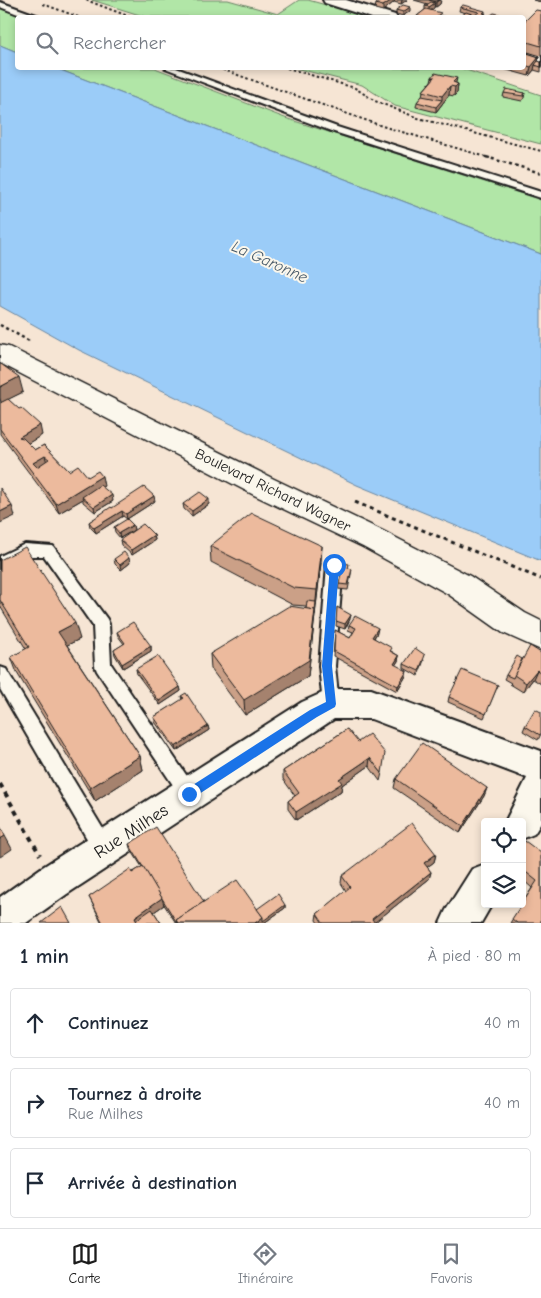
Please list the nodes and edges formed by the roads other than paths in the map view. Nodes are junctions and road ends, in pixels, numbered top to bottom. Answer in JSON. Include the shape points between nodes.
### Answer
{"nodes":[{"id":1,"x":330,"y":0,"type":"edge"},
{"id":2,"x":0,"y":4,"type":"edge"},
{"id":3,"x":28,"y":15,"type":"edge"},
{"id":4,"x":380,"y":15,"type":"edge"},
{"id":5,"x":526,"y":57,"type":"edge"},
{"id":6,"x":541,"y":61,"type":"edge"},
{"id":7,"x":174,"y":70,"type":"edge"},
{"id":8,"x":541,"y":195,"type":"edge"},
{"id":9,"x":0,"y":353,"type":"edge"},
{"id":10,"x":0,"y":563,"type":"edge"},
{"id":11,"x":334,"y":565,"type":"dead end"},
{"id":12,"x":541,"y":636,"type":"edge"},
{"id":13,"x":0,"y":674,"type":"edge"},
{"id":14,"x":331,"y":704,"type":"junction"},
{"id":15,"x":541,"y":767,"type":"edge"},
{"id":16,"x":541,"y":784,"type":"edge"},
{"id":17,"x":189,"y":794,"type":"junction"},
{"id":18,"x":524,"y":818,"type":"edge"},
{"id":19,"x":104,"y":849,"type":"junction"},
{"id":20,"x":481,"y":888,"type":"edge"},
{"id":21,"x":0,"y":918,"type":"edge"},
{"id":22,"x":459,"y":923,"type":"edge"}],
"edges":[{"from":1,"to":4,"type":"street"},
{"from":2,"to":3,"type":"lane"},
{"from":5,"to":6,"type":"street"},
{"from":7,"to":8,"type":"lane","via":[[334,129]]},
{"from":9,"to":12,"type":"street","name":"Boulevard Richard Wagner","via":[[373,539],[459,585],[514,623]]},
{"from":10,"to":17,"type":"lane","via":[[25,550],[48,550],[101,624],[103,666]]},
{"from":11,"to":14,"type":"lane","via":[[327,666]]},
{"from":13,"to":19,"type":"lane"},
{"from":14,"to":15,"type":"street","name":"Rue Milhes","via":[[371,704]]},
{"from":14,"to":17,"type":"street","name":"Rue Milhes"},
{"from":16,"to":18,"type":"street"},
{"from":17,"to":19,"type":"street","name":"Rue Milhes"},
{"from":19,"to":21,"type":"street","name":"Rue Milhes"},
{"from":20,"to":22,"type":"street"}]}
